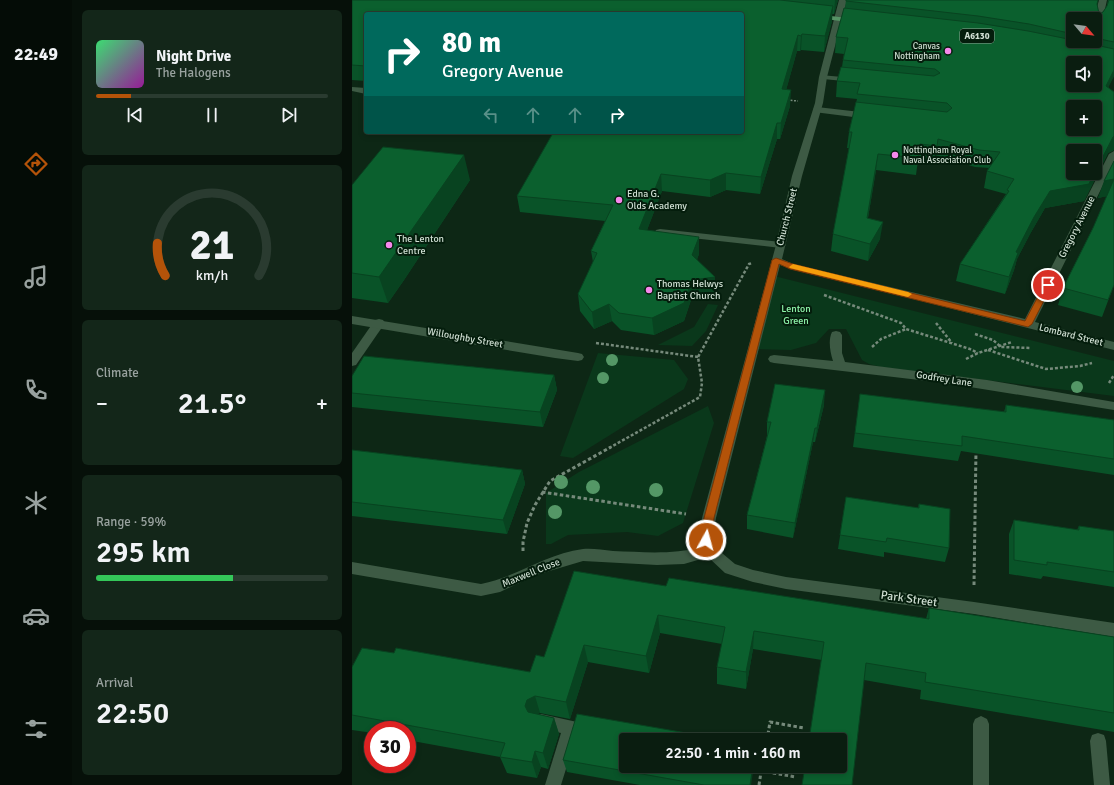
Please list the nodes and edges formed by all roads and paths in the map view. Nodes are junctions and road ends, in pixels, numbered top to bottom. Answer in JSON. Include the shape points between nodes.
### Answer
{"nodes":[{"id":1,"x":843,"y":0,"type":"edge"},
{"id":2,"x":1105,"y":1,"type":"edge"},
{"id":3,"x":1101,"y":12,"type":"edge"},
{"id":4,"x":807,"y":15,"type":"edge"},
{"id":5,"x":838,"y":19,"type":"junction"},
{"id":6,"x":861,"y":22,"type":"edge"},
{"id":7,"x":823,"y":76,"type":"junction"},
{"id":8,"x":862,"y":80,"type":"edge"},
{"id":9,"x":352,"y":89,"type":"edge"},
{"id":10,"x":364,"y":91,"type":"edge"},
{"id":11,"x":780,"y":99,"type":"edge"},
{"id":12,"x":818,"y":106,"type":"junction"},
{"id":13,"x":880,"y":117,"type":"edge"},
{"id":14,"x":1114,"y":154,"type":"edge"},
{"id":15,"x":660,"y":232,"type":"edge"},
{"id":16,"x":781,"y":245,"type":"junction"},
{"id":17,"x":776,"y":260,"type":"junction"},
{"id":18,"x":822,"y":294,"type":"dead end"},
{"id":19,"x":352,"y":320,"type":"edge"},
{"id":20,"x":379,"y":323,"type":"junction"},
{"id":21,"x":1028,"y":324,"type":"junction"},
{"id":22,"x":906,"y":329,"type":"junction"},
{"id":23,"x":836,"y":335,"type":"dead end"},
{"id":24,"x":596,"y":344,"type":"dead end"},
{"id":25,"x":1114,"y":346,"type":"edge"},
{"id":26,"x":988,"y":350,"type":"junction"},
{"id":27,"x":836,"y":353,"type":"junction"},
{"id":28,"x":978,"y":353,"type":"junction"},
{"id":29,"x":578,"y":357,"type":"dead end"},
{"id":30,"x":698,"y":357,"type":"junction"},
{"id":31,"x":774,"y":359,"type":"dead end"},
{"id":32,"x":1097,"y":361,"type":"dead end"},
{"id":33,"x":352,"y":362,"type":"edge"},
{"id":34,"x":840,"y":365,"type":"junction"},
{"id":35,"x":1114,"y":375,"type":"edge"},
{"id":36,"x":942,"y":378,"type":"junction"},
{"id":37,"x":1109,"y":384,"type":"dead end"},
{"id":38,"x":1114,"y":406,"type":"edge"},
{"id":39,"x":976,"y":448,"type":"edge"},
{"id":40,"x":542,"y":492,"type":"junction"},
{"id":41,"x":709,"y":518,"type":"junction"},
{"id":42,"x":710,"y":551,"type":"junction"},
{"id":43,"x":352,"y":568,"type":"edge"},
{"id":44,"x":531,"y":571,"type":"junction"},
{"id":45,"x":974,"y":608,"type":"junction"},
{"id":46,"x":1114,"y":630,"type":"edge"},
{"id":47,"x":540,"y":722,"type":"edge"},
{"id":48,"x":982,"y":724,"type":"dead end"},
{"id":49,"x":804,"y":728,"type":"dead end"},
{"id":50,"x":768,"y":733,"type":"edge"},
{"id":51,"x":1098,"y":741,"type":"dead end"},
{"id":52,"x":761,"y":773,"type":"edge"},
{"id":53,"x":773,"y":773,"type":"edge"},
{"id":54,"x":796,"y":777,"type":"dead end"},
{"id":55,"x":553,"y":785,"type":"edge"},
{"id":56,"x":759,"y":785,"type":"edge"},
{"id":57,"x":981,"y":785,"type":"edge"},
{"id":58,"x":1102,"y":785,"type":"edge"}],
"edges":[{"from":1,"to":5,"type":"street","name":"Church Street"},
{"from":2,"to":3,"type":"street"},
{"from":4,"to":5,"type":"main road"},
{"from":5,"to":6,"type":"main road"},
{"from":5,"to":7,"type":"street","name":"Church Street"},
{"from":7,"to":8,"type":"street"},
{"from":7,"to":12,"type":"street","name":"Church Street"},
{"from":9,"to":10,"type":"street"},
{"from":11,"to":12,"type":"path"},
{"from":12,"to":13,"type":"street"},
{"from":12,"to":16,"type":"street","name":"Church Street","via":[[797,176]]},
{"from":14,"to":21,"type":"street","name":"Gregory Avenue"},
{"from":15,"to":16,"type":"street"},
{"from":16,"to":17,"type":"street","name":"Church Street"},
{"from":17,"to":21,"type":"street","via":[[790,266]]},
{"from":17,"to":30,"type":"path","via":[[758,260],[749,264]]},
{"from":17,"to":41,"type":"street","name":"Church Street"},
{"from":18,"to":22,"type":"path","via":[[900,323]]},
{"from":19,"to":20,"type":"street","name":"Willoughby Street"},
{"from":20,"to":29,"type":"street","name":"Willoughby Street"},
{"from":20,"to":33,"type":"street"},
{"from":21,"to":25,"type":"street","name":"Lombard Street"},
{"from":21,"to":26,"type":"path","via":[[1022,338]]},
{"from":22,"to":27,"type":"path","via":[[881,340],[866,352]]},
{"from":22,"to":28,"type":"path"},
{"from":23,"to":27,"type":"street"},
{"from":24,"to":30,"type":"path"},
{"from":26,"to":28,"type":"path"},
{"from":26,"to":32,"type":"path","via":[[1046,369],[1080,366]]},
{"from":27,"to":34,"type":"street"},
{"from":28,"to":36,"type":"path","via":[[951,369]]},
{"from":30,"to":40,"type":"path","via":[[702,383],[700,397],[550,481]]},
{"from":31,"to":34,"type":"street","name":"Godfrey Lane"},
{"from":34,"to":36,"type":"street","name":"Godfrey Lane"},
{"from":35,"to":37,"type":"path"},
{"from":36,"to":38,"type":"street","name":"Godfrey Lane"},
{"from":39,"to":45,"type":"path"},
{"from":40,"to":41,"type":"path"},
{"from":40,"to":44,"type":"path","via":[[530,516],[522,543],[525,562]]},
{"from":41,"to":42,"type":"street","name":"Church Street","via":[[706,540]]},
{"from":42,"to":44,"type":"street","name":"Maxwell Close","via":[[684,558],[657,559],[583,555]]},
{"from":42,"to":45,"type":"street","name":"Park Street","via":[[730,569],[753,576],[786,583]]},
{"from":43,"to":44,"type":"street","name":"Maxwell Close","via":[[480,590],[500,586]]},
{"from":45,"to":46,"type":"street","name":"Park Street"},
{"from":47,"to":55,"type":"street","via":[[570,727]]},
{"from":48,"to":57,"type":"street"},
{"from":49,"to":50,"type":"path","via":[[770,722]]},
{"from":51,"to":58,"type":"street"},
{"from":52,"to":56,"type":"path"},
{"from":53,"to":54,"type":"path"}]}
